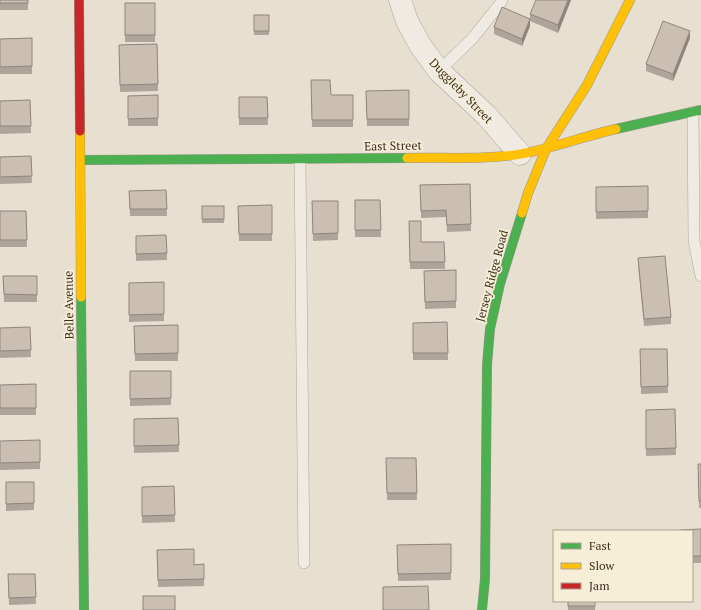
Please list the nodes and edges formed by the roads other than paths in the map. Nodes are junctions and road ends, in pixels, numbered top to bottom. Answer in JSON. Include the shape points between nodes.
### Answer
{"nodes":[{"id":1,"x":79,"y":0,"type":"edge"},
{"id":2,"x":400,"y":0,"type":"edge"},
{"id":3,"x":502,"y":0,"type":"edge"},
{"id":4,"x":630,"y":0,"type":"edge"},
{"id":5,"x":439,"y":71,"type":"junction"},
{"id":6,"x":697,"y":111,"type":"edge"},
{"id":7,"x":546,"y":149,"type":"junction"},
{"id":8,"x":520,"y":154,"type":"junction"},
{"id":9,"x":300,"y":159,"type":"junction"},
{"id":10,"x":80,"y":160,"type":"junction"},
{"id":11,"x":701,"y":276,"type":"edge"},
{"id":12,"x":304,"y":563,"type":"dead end"},
{"id":13,"x":84,"y":610,"type":"edge"},
{"id":14,"x":482,"y":610,"type":"edge"}],
"edges":[{"from":1,"to":10,"type":"street","name":"Belle Avenue"},
{"from":2,"to":5,"type":"street","name":"Duggleby Street","via":[[420,46]]},
{"from":3,"to":5,"type":"lane","via":[[472,39]]},
{"from":4,"to":7,"type":"street","name":"Jersey Ridge Road","via":[[586,85]]},
{"from":5,"to":8,"type":"street","name":"Duggleby Street","via":[[487,116]]},
{"from":6,"to":7,"type":"street","name":"East Street","via":[[598,133]]},
{"from":6,"to":11,"type":"lane","via":[[694,241]]},
{"from":7,"to":8,"type":"street","name":"East Street"},
{"from":7,"to":14,"type":"street","name":"Jersey Ridge Road","via":[[528,193],[500,284],[490,329],[487,365],[485,579]]},
{"from":8,"to":9,"type":"street","name":"East Street","via":[[490,157]]},
{"from":9,"to":10,"type":"street","name":"East Street"},
{"from":9,"to":12,"type":"lane"},
{"from":10,"to":13,"type":"street","name":"Belle Avenue"}]}
